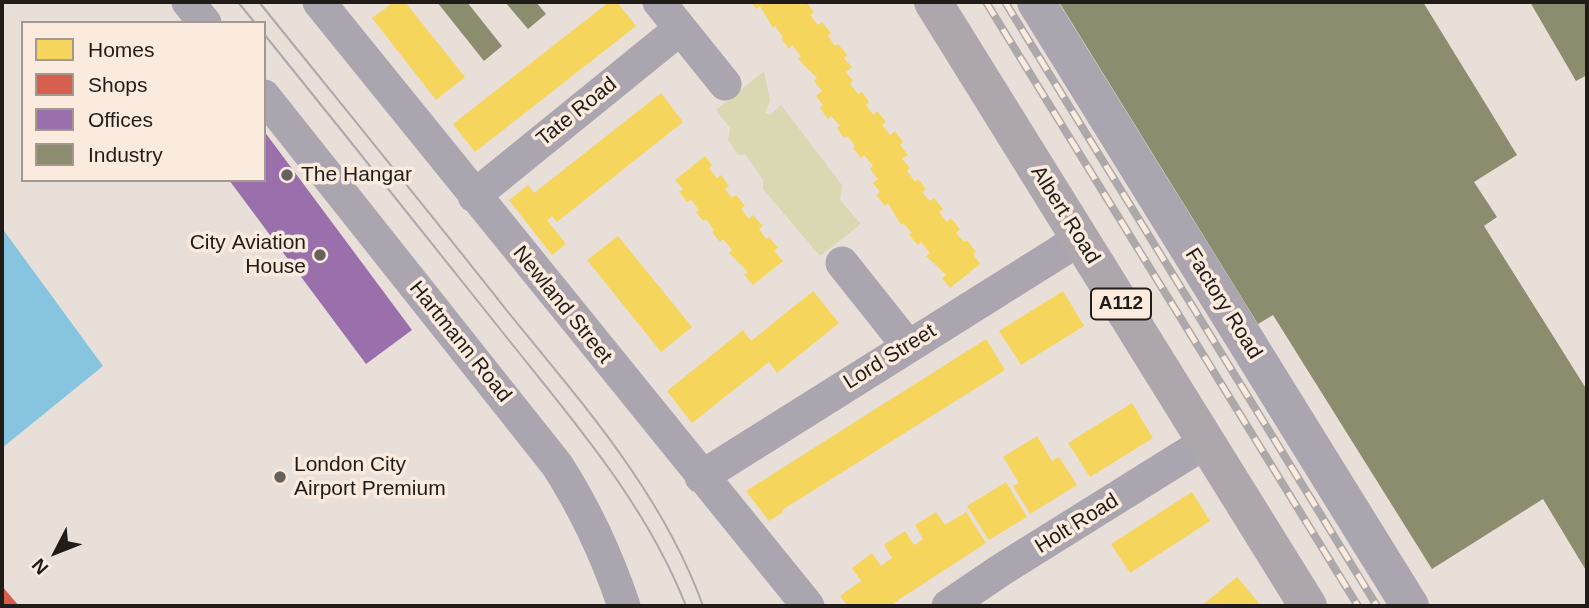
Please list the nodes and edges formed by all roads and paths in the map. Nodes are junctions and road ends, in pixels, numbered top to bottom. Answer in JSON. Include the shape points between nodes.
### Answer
{"nodes":[{"id":1,"x":188,"y":2,"type":"edge"},
{"id":2,"x":318,"y":2,"type":"edge"},
{"id":3,"x":659,"y":2,"type":"edge"},
{"id":4,"x":933,"y":2,"type":"edge"},
{"id":5,"x":1036,"y":2,"type":"edge"},
{"id":6,"x":203,"y":21,"type":"edge"},
{"id":7,"x":680,"y":29,"type":"junction"},
{"id":8,"x":725,"y":83,"type":"dead end"},
{"id":9,"x":266,"y":99,"type":"edge"},
{"id":10,"x":474,"y":196,"type":"junction"},
{"id":11,"x":1080,"y":239,"type":"junction"},
{"id":12,"x":842,"y":263,"type":"dead end"},
{"id":13,"x":908,"y":346,"type":"junction"},
{"id":14,"x":1206,"y":442,"type":"junction"},
{"id":15,"x":701,"y":477,"type":"junction"},
{"id":16,"x":624,"y":606,"type":"edge"},
{"id":17,"x":808,"y":606,"type":"edge"},
{"id":18,"x":948,"y":606,"type":"edge"},
{"id":19,"x":1308,"y":606,"type":"edge"},
{"id":20,"x":1410,"y":606,"type":"edge"}],
"edges":[{"from":1,"to":6,"type":"street"},
{"from":2,"to":10,"type":"street","name":"Newland Street"},
{"from":3,"to":7,"type":"street"},
{"from":4,"to":11,"type":"main road","name":"Albert Road","number":"A112"},
{"from":5,"to":20,"type":"street","name":"Factory Road"},
{"from":7,"to":8,"type":"street"},
{"from":7,"to":10,"type":"street","name":"Tate Road"},
{"from":9,"to":16,"type":"street","name":"Hartmann Road","via":[[557,466],[600,541]]},
{"from":10,"to":15,"type":"street","name":"Newland Street"},
{"from":11,"to":13,"type":"street","name":"Lord Street"},
{"from":11,"to":14,"type":"main road","name":"Albert Road","number":"A112"},
{"from":12,"to":13,"type":"street"},
{"from":13,"to":15,"type":"street","name":"Lord Street"},
{"from":14,"to":18,"type":"street","name":"Holt Road"},
{"from":14,"to":19,"type":"main road","name":"Albert Road","number":"A112"},
{"from":15,"to":17,"type":"street","name":"Newland Street"}]}
